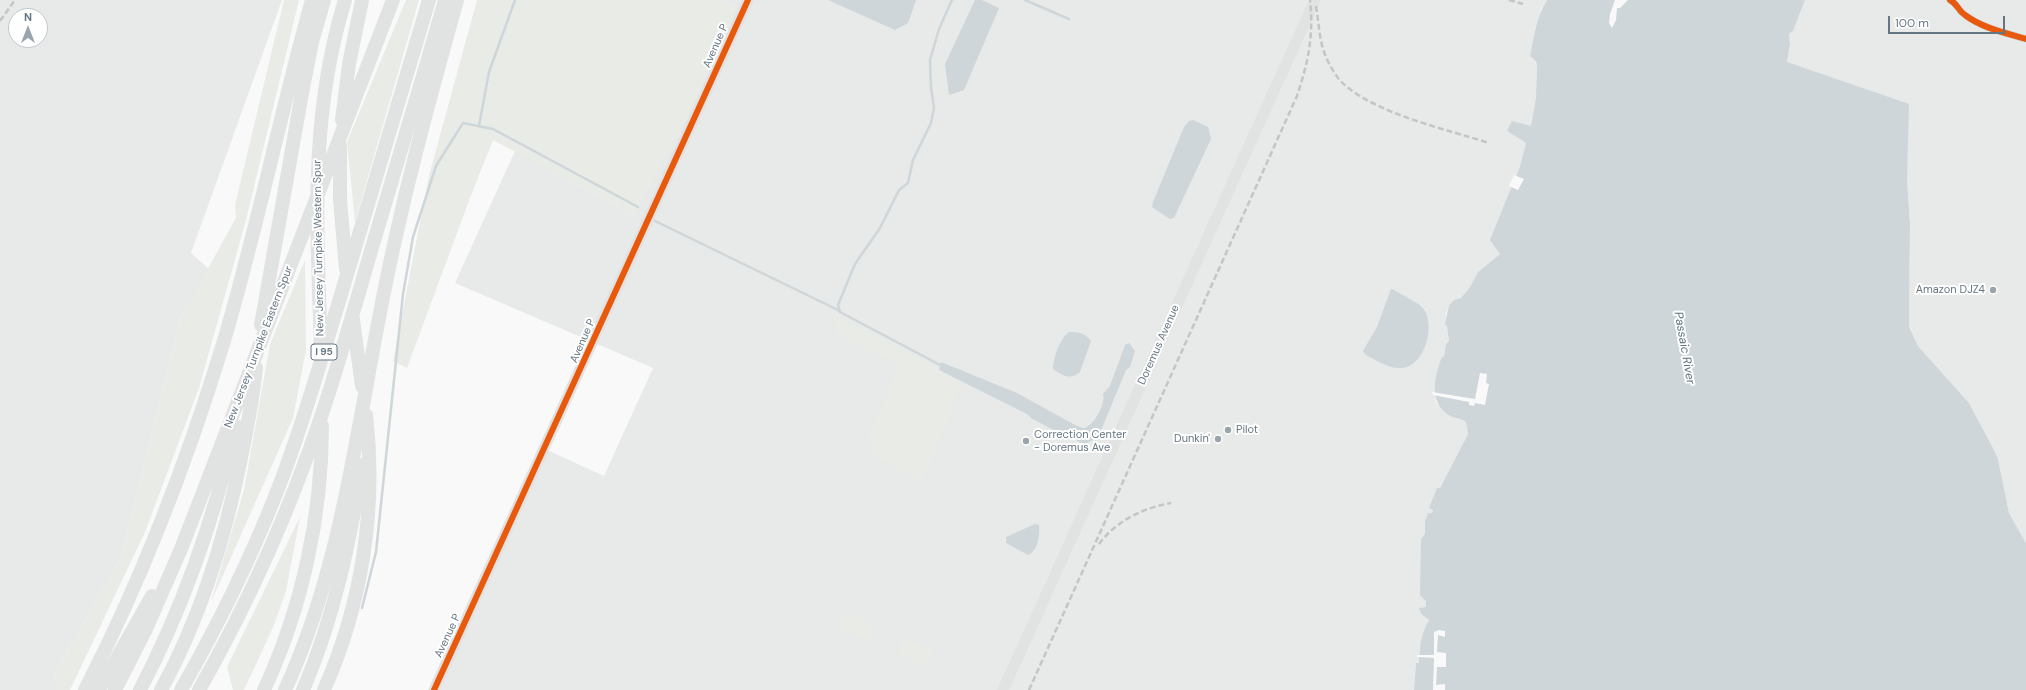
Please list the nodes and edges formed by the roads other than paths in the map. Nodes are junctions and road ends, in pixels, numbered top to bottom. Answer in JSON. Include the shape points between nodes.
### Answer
{"nodes":[{"id":1,"x":312,"y":0,"type":"edge"},
{"id":2,"x":324,"y":0,"type":"edge"},
{"id":3,"x":345,"y":0,"type":"edge"},
{"id":4,"x":362,"y":0,"type":"edge"},
{"id":5,"x":393,"y":0,"type":"edge"},
{"id":6,"x":429,"y":0,"type":"edge"},
{"id":7,"x":445,"y":0,"type":"edge"},
{"id":8,"x":457,"y":0,"type":"edge"},
{"id":9,"x":748,"y":0,"type":"edge"},
{"id":10,"x":1315,"y":0,"type":"edge"},
{"id":11,"x":1950,"y":0,"type":"edge"},
{"id":12,"x":2026,"y":39,"type":"edge"},
{"id":13,"x":383,"y":294,"type":"junction"},
{"id":14,"x":258,"y":342,"type":"junction"},
{"id":15,"x":189,"y":519,"type":"junction"},
{"id":16,"x":298,"y":593,"type":"junction"},
{"id":17,"x":85,"y":690,"type":"edge"},
{"id":18,"x":99,"y":690,"type":"edge"},
{"id":19,"x":115,"y":690,"type":"edge"},
{"id":20,"x":140,"y":690,"type":"edge"},
{"id":21,"x":161,"y":690,"type":"edge"},
{"id":22,"x":181,"y":690,"type":"edge"},
{"id":23,"x":199,"y":690,"type":"edge"},
{"id":24,"x":254,"y":690,"type":"edge"},
{"id":25,"x":264,"y":690,"type":"edge"},
{"id":26,"x":285,"y":690,"type":"edge"},
{"id":27,"x":303,"y":690,"type":"edge"},
{"id":28,"x":324,"y":690,"type":"edge"},
{"id":29,"x":434,"y":690,"type":"edge"},
{"id":30,"x":1003,"y":690,"type":"edge"}],
"edges":[{"from":1,"to":17,"type":"highway","via":[[237,293],[204,403],[154,540]]},
{"from":2,"to":14,"type":"highway","via":[[312,42],[302,93]]},
{"from":3,"to":16,"type":"highway","name":"New Jersey Turnpike Western Spur","number":"I 95","via":[[333,43],[321,111],[317,164],[317,252],[322,369],[322,448],[315,521]]},
{"from":4,"to":28,"type":"highway","via":[[344,96],[340,187],[344,253],[367,426],[369,496],[365,541],[355,599],[341,648]]},
{"from":5,"to":15,"type":"highway","name":"New Jersey Turnpike Eastern Spur","via":[[211,473]]},
{"from":6,"to":22,"type":"highway","number":"I 95","via":[[289,461],[242,573]]},
{"from":7,"to":23,"type":"highway","number":"I 95","via":[[307,457],[282,523],[257,578]]},
{"from":8,"to":13,"type":"highway","via":[[410,172]]},
{"from":9,"to":29,"type":"street","name":"Avenue P"},
{"from":10,"to":30,"type":"street","name":"Doremus Avenue"},
{"from":11,"to":12,"type":"street","via":[[1956,3],[1963,15]]},
{"from":13,"to":26,"type":"highway","via":[[348,490],[333,554],[306,639]]},
{"from":13,"to":27,"type":"highway","via":[[382,341],[348,546],[326,629]]},
{"from":14,"to":20,"type":"highway","via":[[207,533],[174,619]]},
{"from":14,"to":21,"type":"highway","via":[[251,406],[225,530],[192,625]]},
{"from":15,"to":18,"type":"highway","via":[[156,588]]},
{"from":15,"to":19,"type":"highway","via":[[160,598]]},
{"from":16,"to":24,"type":"highway","name":"New Jersey Turnpike Western Spur","number":"I 95"},
{"from":16,"to":25,"type":"highway","name":"New Jersey Turnpike Western Spur","number":"I 95","via":[[287,636]]}]}
